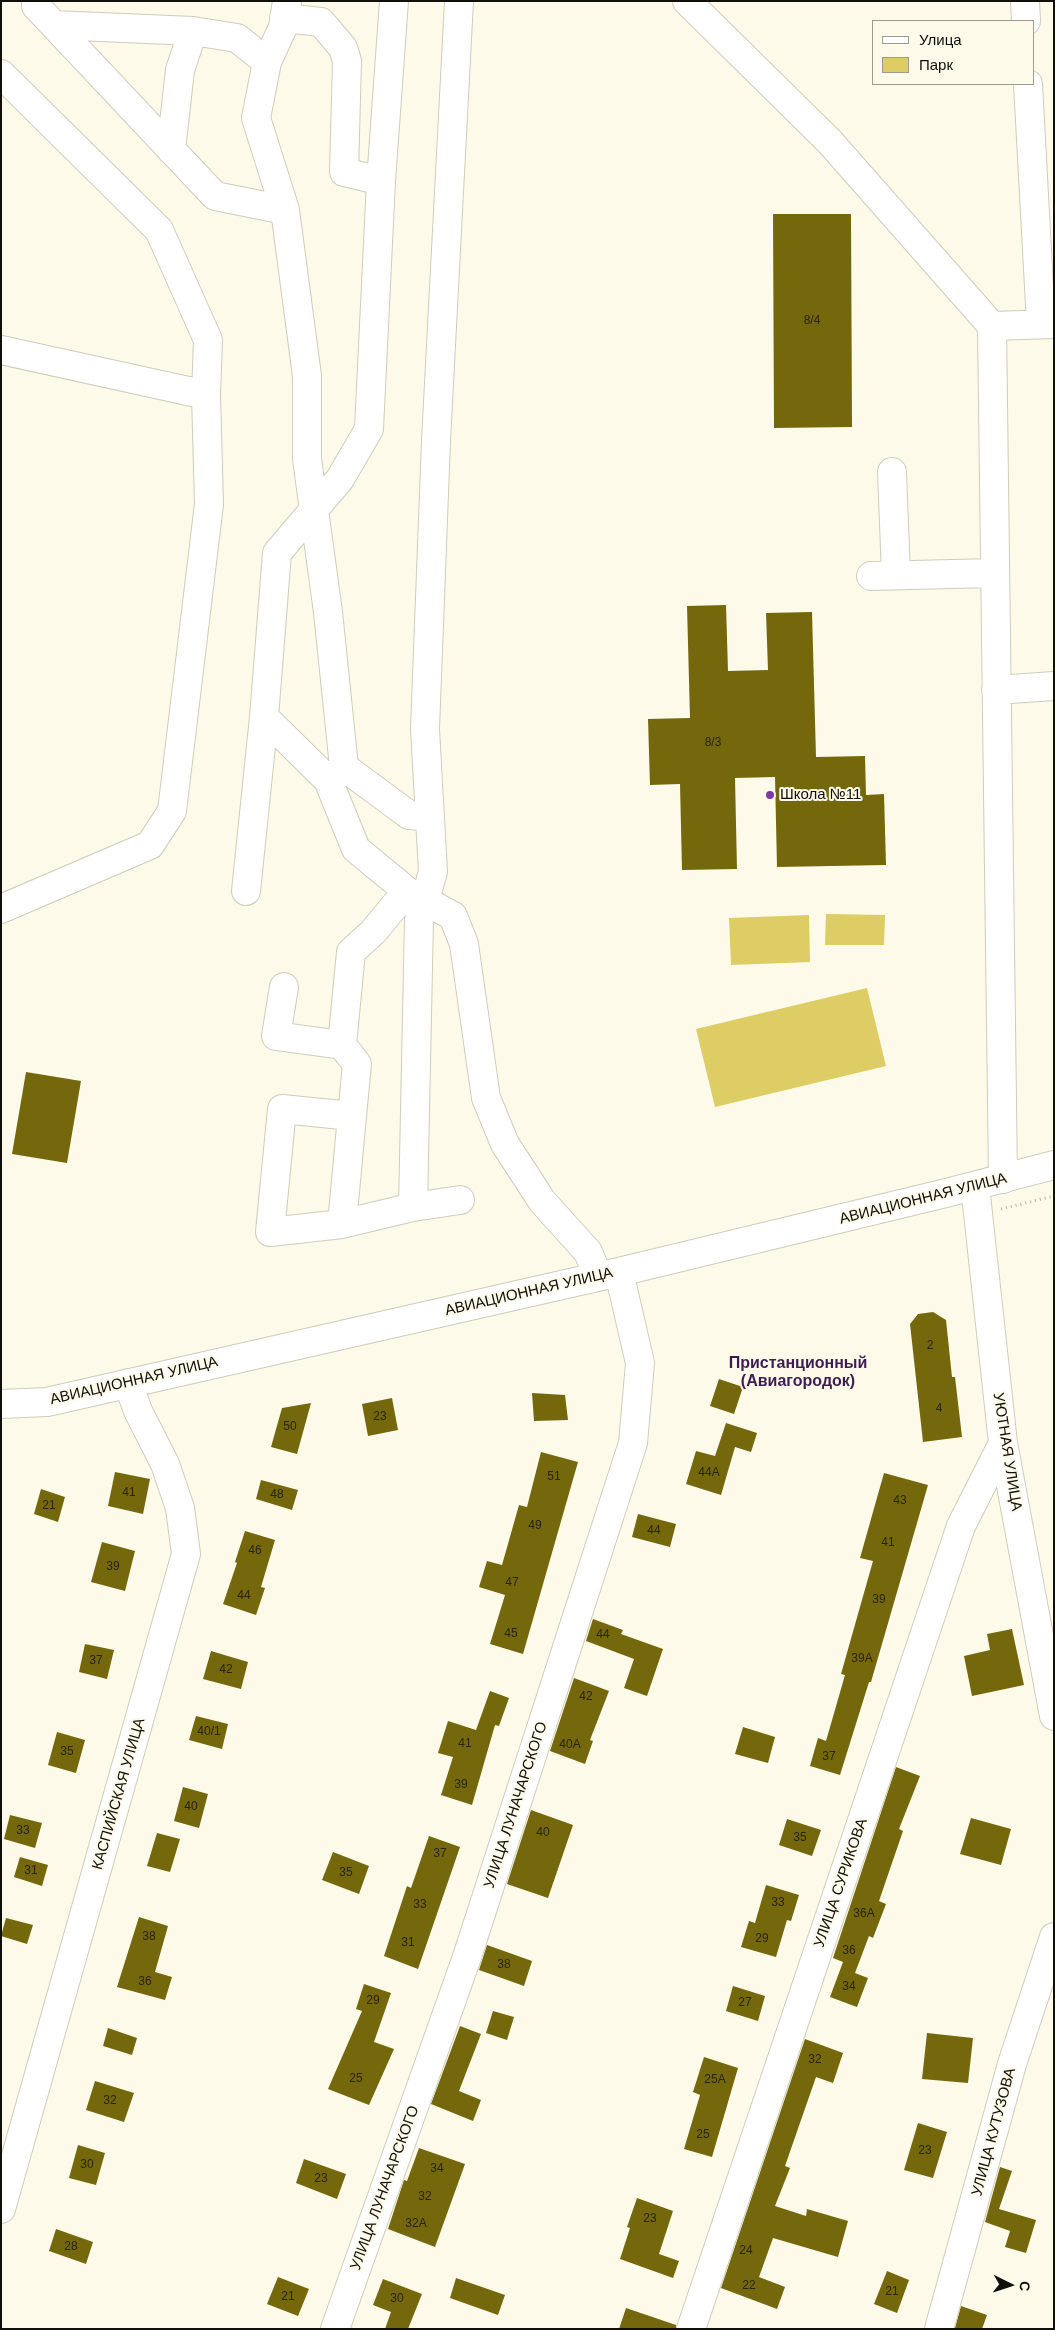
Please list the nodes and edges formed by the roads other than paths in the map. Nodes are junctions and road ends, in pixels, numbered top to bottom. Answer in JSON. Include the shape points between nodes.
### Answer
{"nodes":[{"id":1,"x":36,"y":1,"type":"edge"},
{"id":2,"x":394,"y":1,"type":"edge"},
{"id":3,"x":459,"y":1,"type":"edge"},
{"id":4,"x":687,"y":1,"type":"edge"},
{"id":5,"x":1025,"y":1,"type":"edge"},
{"id":6,"x":286,"y":10,"type":"edge"},
{"id":7,"x":324,"y":12,"type":"edge"},
{"id":8,"x":1026,"y":20,"type":"edge"},
{"id":9,"x":54,"y":26,"type":"junction"},
{"id":10,"x":193,"y":31,"type":"junction"},
{"id":11,"x":267,"y":62,"type":"junction"},
{"id":12,"x":1,"y":74,"type":"edge"},
{"id":13,"x":1028,"y":85,"type":"edge"},
{"id":14,"x":171,"y":150,"type":"junction"},
{"id":15,"x":1043,"y":165,"type":"edge"},
{"id":16,"x":381,"y":181,"type":"junction"},
{"id":17,"x":285,"y":210,"type":"junction"},
{"id":18,"x":1047,"y":324,"type":"edge"},
{"id":19,"x":992,"y":326,"type":"junction"},
{"id":20,"x":1,"y":350,"type":"edge"},
{"id":21,"x":206,"y":395,"type":"junction"},
{"id":22,"x":892,"y":472,"type":"dead end"},
{"id":23,"x":314,"y":510,"type":"junction"},
{"id":24,"x":994,"y":573,"type":"junction"},
{"id":25,"x":1054,"y":686,"type":"edge"},
{"id":26,"x":996,"y":690,"type":"junction"},
{"id":27,"x":264,"y":717,"type":"junction"},
{"id":28,"x":336,"y":773,"type":"junction"},
{"id":29,"x":430,"y":817,"type":"junction"},
{"id":30,"x":246,"y":891,"type":"dead end"},
{"id":31,"x":416,"y":896,"type":"junction"},
{"id":32,"x":1,"y":909,"type":"edge"},
{"id":33,"x":284,"y":987,"type":"dead end"},
{"id":34,"x":342,"y":1045,"type":"junction"},
{"id":35,"x":352,"y":1116,"type":"junction"},
{"id":36,"x":1054,"y":1165,"type":"edge"},
{"id":37,"x":1003,"y":1179,"type":"junction"},
{"id":38,"x":975,"y":1186,"type":"junction"},
{"id":39,"x":460,"y":1200,"type":"dead end"},
{"id":40,"x":413,"y":1207,"type":"junction"},
{"id":41,"x":342,"y":1224,"type":"junction"},
{"id":42,"x":609,"y":1274,"type":"junction"},
{"id":43,"x":128,"y":1383,"type":"junction"},
{"id":44,"x":1,"y":1404,"type":"edge"},
{"id":45,"x":1003,"y":1443,"type":"junction"},
{"id":46,"x":1054,"y":1716,"type":"edge"},
{"id":47,"x":1054,"y":1937,"type":"edge"},
{"id":48,"x":1,"y":2209,"type":"edge"},
{"id":49,"x":335,"y":2329,"type":"edge"},
{"id":50,"x":691,"y":2329,"type":"edge"},
{"id":51,"x":940,"y":2329,"type":"edge"}],
"edges":[{"from":1,"to":9,"type":"street","via":[[36,6]]},
{"from":2,"to":16,"type":"street"},
{"from":3,"to":29,"type":"street","via":[[425,729]]},
{"from":4,"to":19,"type":"street","via":[[830,142]]},
{"from":5,"to":8,"type":"street"},
{"from":6,"to":7,"type":"street"},
{"from":6,"to":11,"type":"street","via":[[283,27]]},
{"from":7,"to":16,"type":"street","via":[[347,61],[344,172]]},
{"from":9,"to":10,"type":"street"},
{"from":9,"to":14,"type":"street"},
{"from":10,"to":11,"type":"street","via":[[237,38]]},
{"from":10,"to":14,"type":"street","via":[[180,70]]},
{"from":11,"to":17,"type":"street","via":[[256,118]]},
{"from":12,"to":21,"type":"street","via":[[159,230],[208,340]]},
{"from":13,"to":15,"type":"street"},
{"from":14,"to":17,"type":"street","via":[[215,196]]},
{"from":15,"to":18,"type":"street"},
{"from":16,"to":23,"type":"street","via":[[369,429],[340,478]]},
{"from":17,"to":23,"type":"street","via":[[307,376],[307,459]]},
{"from":18,"to":19,"type":"street"},
{"from":19,"to":24,"type":"street"},
{"from":20,"to":21,"type":"street"},
{"from":21,"to":32,"type":"street","via":[[209,504],[172,811],[150,845]]},
{"from":22,"to":24,"type":"street","via":[[883,575]]},
{"from":23,"to":27,"type":"street","via":[[277,553]]},
{"from":23,"to":28,"type":"street","via":[[328,612]]},
{"from":24,"to":26,"type":"street"},
{"from":25,"to":26,"type":"street"},
{"from":26,"to":37,"type":"street"},
{"from":27,"to":28,"type":"street"},
{"from":27,"to":30,"type":"street"},
{"from":28,"to":29,"type":"street","via":[[409,815]]},
{"from":28,"to":31,"type":"street","name":"УЛИЦА ЛУНАЧАРСКОГО","via":[[356,849]]},
{"from":29,"to":31,"type":"street","via":[[433,872]]},
{"from":31,"to":34,"type":"street","via":[[351,952]]},
{"from":31,"to":40,"type":"street"},
{"from":31,"to":42,"type":"street","name":"УЛИЦА ЛУНАЧАРСКОГО","via":[[453,916],[464,944],[486,1098],[505,1144],[542,1201]]},
{"from":33,"to":34,"type":"street","via":[[276,1036]]},
{"from":34,"to":35,"type":"street","via":[[357,1064]]},
{"from":35,"to":41,"type":"street"},
{"from":35,"to":41,"type":"street","via":[[282,1109],[270,1232]]},
{"from":36,"to":37,"type":"street","name":"АВИАЦИОННАЯ УЛИЦА"},
{"from":37,"to":38,"type":"street","name":"АВИАЦИОННАЯ УЛИЦА"},
{"from":38,"to":42,"type":"street","name":"АВИАЦИОННАЯ УЛИЦА"},
{"from":38,"to":45,"type":"street","name":"УЮТНАЯ УЛИЦА"},
{"from":39,"to":40,"type":"street"},
{"from":40,"to":41,"type":"street"},
{"from":42,"to":43,"type":"street","name":"АВИАЦИОННАЯ УЛИЦА"},
{"from":42,"to":49,"type":"street","name":"УЛИЦА ЛУНАЧАРСКОГО","via":[[640,1363],[633,1443],[467,1957]]},
{"from":43,"to":44,"type":"street","name":"АВИАЦИОННАЯ УЛИЦА","via":[[46,1402]]},
{"from":43,"to":48,"type":"street","name":"КАСПИЙСКАЯ УЛИЦА","via":[[138,1411],[165,1464],[180,1508],[186,1554]]},
{"from":45,"to":46,"type":"street","name":"УЮТНАЯ УЛИЦА"},
{"from":45,"to":50,"type":"street","name":"УЛИЦА СУРИКОВА","via":[[961,1526]]},
{"from":47,"to":51,"type":"street","name":"УЛИЦА КУТУЗОВА","via":[[1012,2064]]}]}
